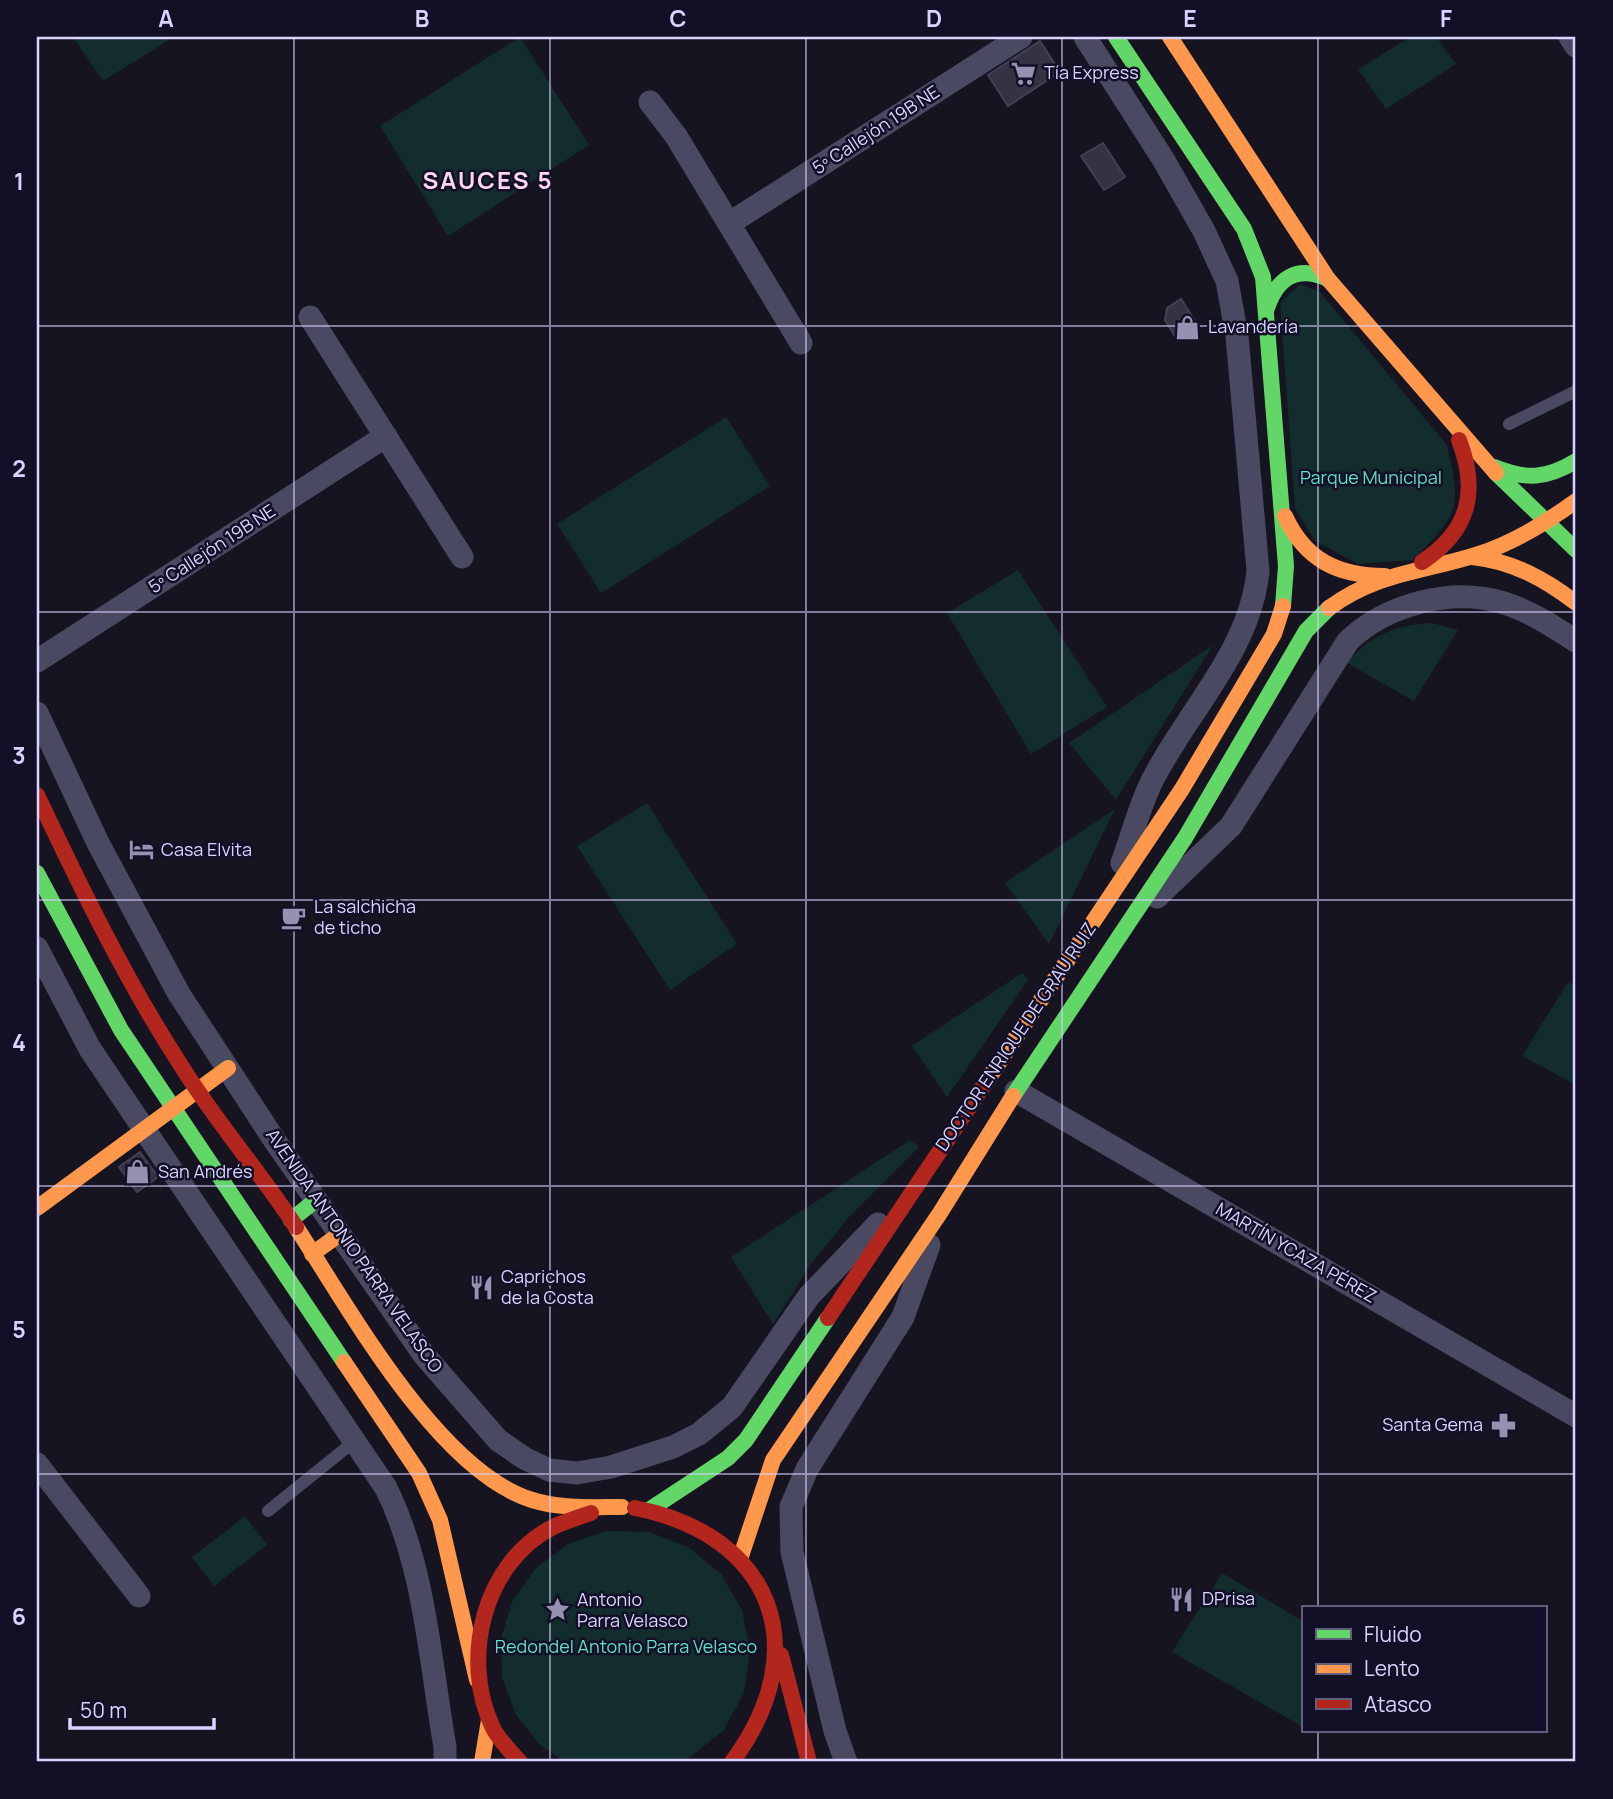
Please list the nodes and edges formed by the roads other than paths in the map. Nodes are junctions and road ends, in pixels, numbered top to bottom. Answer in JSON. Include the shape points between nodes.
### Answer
{"nodes":[{"id":1,"x":1021,"y":37,"type":"edge"},
{"id":2,"x":1085,"y":37,"type":"edge"},
{"id":3,"x":1116,"y":37,"type":"edge"},
{"id":4,"x":1170,"y":37,"type":"edge"},
{"id":5,"x":1570,"y":37,"type":"edge"},
{"id":6,"x":1576,"y":46,"type":"edge"},
{"id":7,"x":650,"y":102,"type":"dead end"},
{"id":8,"x":730,"y":223,"type":"junction"},
{"id":9,"x":1328,"y":279,"type":"junction"},
{"id":10,"x":1266,"y":311,"type":"junction"},
{"id":11,"x":310,"y":317,"type":"dead end"},
{"id":12,"x":801,"y":343,"type":"dead end"},
{"id":13,"x":1576,"y":391,"type":"edge"},
{"id":14,"x":1509,"y":424,"type":"dead end"},
{"id":15,"x":1452,"y":426,"type":"junction"},
{"id":16,"x":386,"y":436,"type":"junction"},
{"id":17,"x":1576,"y":461,"type":"edge"},
{"id":18,"x":1486,"y":464,"type":"junction"},
{"id":19,"x":1576,"y":501,"type":"edge"},
{"id":20,"x":1282,"y":509,"type":"junction"},
{"id":21,"x":1546,"y":523,"type":"junction"},
{"id":22,"x":1576,"y":550,"type":"edge"},
{"id":23,"x":462,"y":557,"type":"dead end"},
{"id":24,"x":1450,"y":559,"type":"junction"},
{"id":25,"x":1411,"y":568,"type":"junction"},
{"id":26,"x":1385,"y":576,"type":"junction"},
{"id":27,"x":1576,"y":603,"type":"edge"},
{"id":28,"x":1576,"y":641,"type":"edge"},
{"id":29,"x":37,"y":661,"type":"edge"},
{"id":30,"x":37,"y":713,"type":"edge"},
{"id":31,"x":37,"y":795,"type":"edge"},
{"id":32,"x":37,"y":873,"type":"edge"},
{"id":33,"x":1109,"y":896,"type":"junction"},
{"id":34,"x":1129,"y":923,"type":"junction"},
{"id":35,"x":37,"y":948,"type":"edge"},
{"id":36,"x":228,"y":1068,"type":"junction"},
{"id":37,"x":199,"y":1088,"type":"junction"},
{"id":38,"x":1016,"y":1091,"type":"junction"},
{"id":39,"x":172,"y":1109,"type":"junction"},
{"id":40,"x":143,"y":1129,"type":"junction"},
{"id":41,"x":922,"y":1180,"type":"junction"},
{"id":42,"x":316,"y":1200,"type":"junction"},
{"id":43,"x":37,"y":1208,"type":"edge"},
{"id":44,"x":940,"y":1213,"type":"junction"},
{"id":45,"x":292,"y":1220,"type":"junction"},
{"id":46,"x":340,"y":1234,"type":"junction"},
{"id":47,"x":312,"y":1254,"type":"junction"},
{"id":48,"x":1576,"y":1416,"type":"edge"},
{"id":49,"x":356,"y":1440,"type":"junction"},
{"id":50,"x":37,"y":1464,"type":"edge"},
{"id":51,"x":622,"y":1507,"type":"junction"},
{"id":52,"x":649,"y":1510,"type":"junction"},
{"id":53,"x":268,"y":1511,"type":"dead end"},
{"id":54,"x":740,"y":1559,"type":"junction"},
{"id":55,"x":139,"y":1596,"type":"dead end"},
{"id":56,"x":772,"y":1621,"type":"junction"},
{"id":57,"x":477,"y":1680,"type":"junction"},
{"id":58,"x":489,"y":1720,"type":"junction"},
{"id":59,"x":444,"y":1762,"type":"edge"},
{"id":60,"x":482,"y":1762,"type":"edge"},
{"id":61,"x":520,"y":1762,"type":"edge"},
{"id":62,"x":732,"y":1762,"type":"edge"},
{"id":63,"x":809,"y":1762,"type":"edge"},
{"id":64,"x":846,"y":1762,"type":"edge"}],
"edges":[{"from":1,"to":8,"type":"street","name":"5º Callejón 19B NE"},
{"from":2,"to":33,"type":"street","via":[[1163,159],[1227,281],[1237,335],[1258,570],[1244,629],[1152,782]]},
{"from":3,"to":10,"type":"street","name":"DOCTOR ENRIQUE DE GRAU RUIZ","via":[[1244,229],[1262,277]]},
{"from":4,"to":9,"type":"street"},
{"from":5,"to":6,"type":"street"},
{"from":7,"to":8,"type":"street"},
{"from":8,"to":12,"type":"street"},
{"from":9,"to":10,"type":"street","via":[[1307,270],[1288,274],[1274,286]]},
{"from":9,"to":15,"type":"street"},
{"from":10,"to":20,"type":"street","name":"DOCTOR ENRIQUE DE GRAU RUIZ"},
{"from":11,"to":16,"type":"street"},
{"from":13,"to":14,"type":"lane"},
{"from":15,"to":18,"type":"street"},
{"from":15,"to":25,"type":"street","via":[[1469,468],[1464,518],[1447,546]]},
{"from":16,"to":23,"type":"street"},
{"from":16,"to":29,"type":"street","name":"5º Callejón 19B NE"},
{"from":17,"to":18,"type":"street","via":[[1540,479],[1517,477]]},
{"from":18,"to":21,"type":"street"},
{"from":19,"to":21,"type":"street","name":"DOCTOR ENRIQUE DE GRAU RUIZ"},
{"from":20,"to":26,"type":"street","via":[[1290,531],[1312,557],[1347,574]]},
{"from":20,"to":33,"type":"street","name":"DOCTOR ENRIQUE DE GRAU RUIZ","via":[[1286,587],[1274,635],[1182,789]]},
{"from":21,"to":22,"type":"street"},
{"from":21,"to":24,"type":"street","name":"DOCTOR ENRIQUE DE GRAU RUIZ","via":[[1503,545]]},
{"from":24,"to":25,"type":"street","name":"DOCTOR ENRIQUE DE GRAU RUIZ"},
{"from":24,"to":27,"type":"street","via":[[1497,560]]},
{"from":25,"to":26,"type":"street","name":"DOCTOR ENRIQUE DE GRAU RUIZ"},
{"from":26,"to":34,"type":"street","name":"DOCTOR ENRIQUE DE GRAU RUIZ","via":[[1333,604],[1306,631],[1192,827]]},
{"from":28,"to":34,"type":"street","name":"DOCTOR ENRIQUE DE GRAU RUIZ","via":[[1525,612],[1482,599],[1419,604],[1376,618],[1348,641],[1231,826]]},
{"from":30,"to":36,"type":"street","name":"AVENIDA ANTONIO PARRA VELASCO","via":[[98,842],[179,994]]},
{"from":31,"to":37,"type":"street","name":"AVENIDA ANTONIO PARRA VELASCO","via":[[149,1013]]},
{"from":32,"to":39,"type":"street","via":[[121,1030]]},
{"from":33,"to":41,"type":"street","name":"DOCTOR ENRIQUE DE GRAU RUIZ"},
{"from":34,"to":38,"type":"street","name":"DOCTOR ENRIQUE DE GRAU RUIZ"},
{"from":35,"to":40,"type":"street","via":[[90,1049]]},
{"from":36,"to":37,"type":"street"},
{"from":36,"to":42,"type":"street","name":"AVENIDA ANTONIO PARRA VELASCO"},
{"from":37,"to":39,"type":"street"},
{"from":37,"to":45,"type":"street","name":"AVENIDA ANTONIO PARRA VELASCO"},
{"from":38,"to":44,"type":"street","name":"DOCTOR ENRIQUE DE GRAU RUIZ"},
{"from":38,"to":48,"type":"street","name":"MARTÍN YCAZA PÉREZ"},
{"from":39,"to":40,"type":"street"},
{"from":39,"to":57,"type":"street","via":[[419,1473],[440,1520]]},
{"from":40,"to":43,"type":"street"},
{"from":40,"to":49,"type":"street"},
{"from":41,"to":46,"type":"street","name":"AVENIDA ANTONIO PARRA VELASCO","via":[[809,1296],[717,1422],[673,1447],[577,1473],[549,1469],[498,1440],[424,1355]]},
{"from":41,"to":52,"type":"street","name":"DOCTOR ENRIQUE DE GRAU RUIZ","via":[[746,1440]]},
{"from":42,"to":45,"type":"street"},
{"from":42,"to":46,"type":"street","name":"AVENIDA ANTONIO PARRA VELASCO"},
{"from":44,"to":54,"type":"street","name":"DOCTOR ENRIQUE DE GRAU RUIZ","via":[[773,1460]]},
{"from":44,"to":64,"type":"street","via":[[903,1317],[807,1469],[791,1507],[792,1552]]},
{"from":45,"to":47,"type":"street","name":"AVENIDA ANTONIO PARRA VELASCO"},
{"from":46,"to":47,"type":"street"},
{"from":47,"to":51,"type":"street","name":"AVENIDA ANTONIO PARRA VELASCO","via":[[395,1376],[474,1465],[507,1489],[545,1506]]},
{"from":49,"to":53,"type":"lane"},
{"from":49,"to":59,"type":"street","via":[[386,1488],[409,1544]]},
{"from":50,"to":55,"type":"street"},
{"from":51,"to":52,"type":"street"},
{"from":51,"to":57,"type":"street","via":[[572,1517],[520,1552],[496,1581],[478,1629]]},
{"from":52,"to":54,"type":"street","via":[[673,1514],[718,1537]]},
{"from":54,"to":56,"type":"street","via":[[752,1574]]},
{"from":56,"to":62,"type":"street","via":[[775,1672],[766,1706]]},
{"from":56,"to":63,"type":"street"},
{"from":57,"to":58,"type":"street"},
{"from":58,"to":60,"type":"street"},
{"from":58,"to":61,"type":"street"}]}
